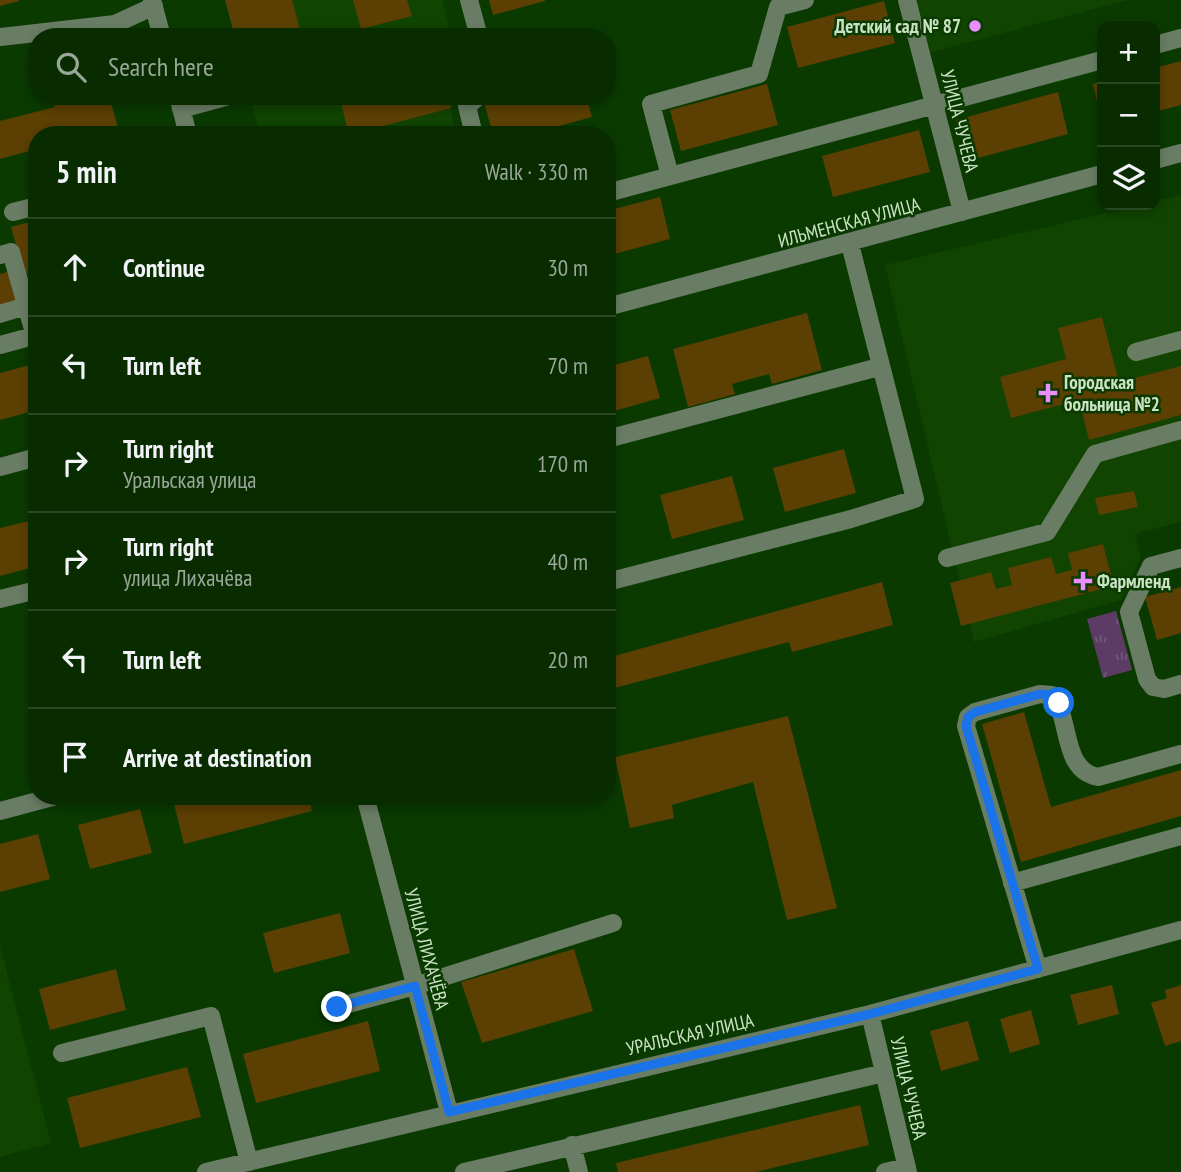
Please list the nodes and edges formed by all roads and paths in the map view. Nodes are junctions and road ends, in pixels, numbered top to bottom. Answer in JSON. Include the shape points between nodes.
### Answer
{"nodes":[{"id":1,"x":469,"y":0,"type":"edge"},
{"id":2,"x":805,"y":0,"type":"edge"},
{"id":3,"x":907,"y":0,"type":"edge"},
{"id":4,"x":153,"y":3,"type":"edge"},
{"id":5,"x":80,"y":28,"type":"edge"},
{"id":6,"x":160,"y":28,"type":"edge"},
{"id":7,"x":477,"y":28,"type":"edge"},
{"id":8,"x":28,"y":34,"type":"edge"},
{"id":9,"x":0,"y":37,"type":"edge"},
{"id":10,"x":1181,"y":38,"type":"edge"},
{"id":11,"x":1160,"y":44,"type":"edge"},
{"id":12,"x":1097,"y":61,"type":"edge"},
{"id":13,"x":180,"y":105,"type":"edge"},
{"id":14,"x":468,"y":105,"type":"edge"},
{"id":15,"x":935,"y":106,"type":"junction"},
{"id":16,"x":186,"y":126,"type":"edge"},
{"id":17,"x":472,"y":126,"type":"edge"},
{"id":18,"x":1181,"y":153,"type":"edge"},
{"id":19,"x":1160,"y":159,"type":"edge"},
{"id":20,"x":1097,"y":175,"type":"edge"},
{"id":21,"x":670,"y":176,"type":"junction"},
{"id":22,"x":616,"y":191,"type":"edge"},
{"id":23,"x":28,"y":208,"type":"edge"},
{"id":24,"x":12,"y":212,"type":"dead end"},
{"id":25,"x":962,"y":212,"type":"junction"},
{"id":26,"x":850,"y":244,"type":"junction"},
{"id":27,"x":0,"y":255,"type":"edge"},
{"id":28,"x":616,"y":305,"type":"edge"},
{"id":29,"x":26,"y":306,"type":"junction"},
{"id":30,"x":28,"y":312,"type":"edge"},
{"id":31,"x":0,"y":314,"type":"edge"},
{"id":32,"x":28,"y":338,"type":"edge"},
{"id":33,"x":1181,"y":340,"type":"edge"},
{"id":34,"x":0,"y":345,"type":"edge"},
{"id":35,"x":1136,"y":352,"type":"dead end"},
{"id":36,"x":879,"y":367,"type":"junction"},
{"id":37,"x":1181,"y":430,"type":"edge"},
{"id":38,"x":616,"y":437,"type":"edge"},
{"id":39,"x":28,"y":459,"type":"edge"},
{"id":40,"x":0,"y":467,"type":"edge"},
{"id":41,"x":947,"y":558,"type":"dead end"},
{"id":42,"x":1181,"y":558,"type":"edge"},
{"id":43,"x":616,"y":580,"type":"edge"},
{"id":44,"x":28,"y":592,"type":"edge"},
{"id":45,"x":0,"y":600,"type":"edge"},
{"id":46,"x":1181,"y":684,"type":"edge"},
{"id":47,"x":1181,"y":754,"type":"edge"},
{"id":48,"x":28,"y":803,"type":"edge"},
{"id":49,"x":367,"y":805,"type":"edge"},
{"id":50,"x":0,"y":811,"type":"edge"},
{"id":51,"x":1181,"y":836,"type":"edge"},
{"id":52,"x":1012,"y":883,"type":"junction"},
{"id":53,"x":613,"y":923,"type":"dead end"},
{"id":54,"x":1181,"y":930,"type":"edge"},
{"id":55,"x":1038,"y":969,"type":"junction"},
{"id":56,"x":415,"y":986,"type":"junction"},
{"id":57,"x":337,"y":1007,"type":"dead end"},
{"id":58,"x":870,"y":1014,"type":"junction"},
{"id":59,"x":62,"y":1053,"type":"dead end"},
{"id":60,"x":884,"y":1073,"type":"junction"},
{"id":61,"x":449,"y":1112,"type":"junction"},
{"id":62,"x":572,"y":1145,"type":"junction"},
{"id":63,"x":249,"y":1161,"type":"junction"},
{"id":64,"x":275,"y":1164,"type":"edge"},
{"id":65,"x":907,"y":1169,"type":"edge"},
{"id":66,"x":206,"y":1172,"type":"edge"},
{"id":67,"x":464,"y":1172,"type":"edge"},
{"id":68,"x":579,"y":1172,"type":"edge"},
{"id":69,"x":885,"y":1172,"type":"edge"}],
"edges":[{"from":1,"to":7,"type":"street"},
{"from":2,"to":21,"type":"street","via":[[778,7],[759,74],[651,104]]},
{"from":3,"to":15,"type":"street","name":"УЛИЦА ЧУЧЕВА"},
{"from":4,"to":5,"type":"street","via":[[115,24]]},
{"from":4,"to":6,"type":"street"},
{"from":8,"to":9,"type":"street"},
{"from":10,"to":11,"type":"street"},
{"from":12,"to":15,"type":"street"},
{"from":13,"to":16,"type":"street"},
{"from":14,"to":17,"type":"street"},
{"from":15,"to":21,"type":"street"},
{"from":15,"to":25,"type":"street","name":"УЛИЦА ЧУЧЕВА"},
{"from":18,"to":19,"type":"street"},
{"from":20,"to":25,"type":"street","name":"ИЛЬМЕНСКАЯ УЛИЦА"},
{"from":21,"to":22,"type":"street"},
{"from":23,"to":24,"type":"street"},
{"from":25,"to":26,"type":"street","name":"ИЛЬМЕНСКАЯ УЛИЦА"},
{"from":26,"to":28,"type":"street","name":"ИЛЬМЕНСКАЯ УЛИЦА"},
{"from":26,"to":36,"type":"street"},
{"from":27,"to":29,"type":"street","via":[[11,251]]},
{"from":29,"to":30,"type":"street"},
{"from":29,"to":31,"type":"street"},
{"from":32,"to":34,"type":"street"},
{"from":33,"to":35,"type":"street"},
{"from":36,"to":38,"type":"street"},
{"from":36,"to":43,"type":"street","via":[[915,499]]},
{"from":37,"to":41,"type":"street","via":[[1095,454],[1047,532]]},
{"from":39,"to":40,"type":"street"},
{"from":42,"to":46,"type":"street","via":[[1151,566],[1129,612],[1147,679],[1153,687],[1164,689]]},
{"from":44,"to":45,"type":"street"},
{"from":47,"to":52,"type":"street","via":[[1098,777],[1075,764],[1059,703],[1052,695],[1040,694],[968,717],[966,726]]},
{"from":48,"to":50,"type":"street"},
{"from":49,"to":56,"type":"street","name":"УЛИЦА ЛИХАЧЁВА"},
{"from":51,"to":52,"type":"street"},
{"from":52,"to":55,"type":"street"},
{"from":53,"to":56,"type":"street"},
{"from":54,"to":55,"type":"street","name":"УРАЛЬСКАЯ УЛИЦА"},
{"from":55,"to":58,"type":"street","name":"УРАЛЬСКАЯ УЛИЦА"},
{"from":56,"to":57,"type":"street"},
{"from":56,"to":61,"type":"street","name":"УЛИЦА ЛИХАЧЁВА"},
{"from":58,"to":60,"type":"street","name":"УЛИЦА ЧУЧЕВА"},
{"from":58,"to":61,"type":"street","name":"УРАЛЬСКАЯ УЛИЦА"},
{"from":59,"to":63,"type":"street","via":[[211,1016]]},
{"from":60,"to":62,"type":"street"},
{"from":60,"to":65,"type":"street","name":"УЛИЦА ЧУЧЕВА"},
{"from":61,"to":64,"type":"street","name":"УРАЛЬСКАЯ УЛИЦА"},
{"from":62,"to":67,"type":"street"},
{"from":62,"to":68,"type":"street"},
{"from":63,"to":64,"type":"street","name":"УРАЛЬСКАЯ УЛИЦА"},
{"from":63,"to":66,"type":"street","name":"УРАЛЬСКАЯ УЛИЦА"},
{"from":65,"to":69,"type":"street"}]}
